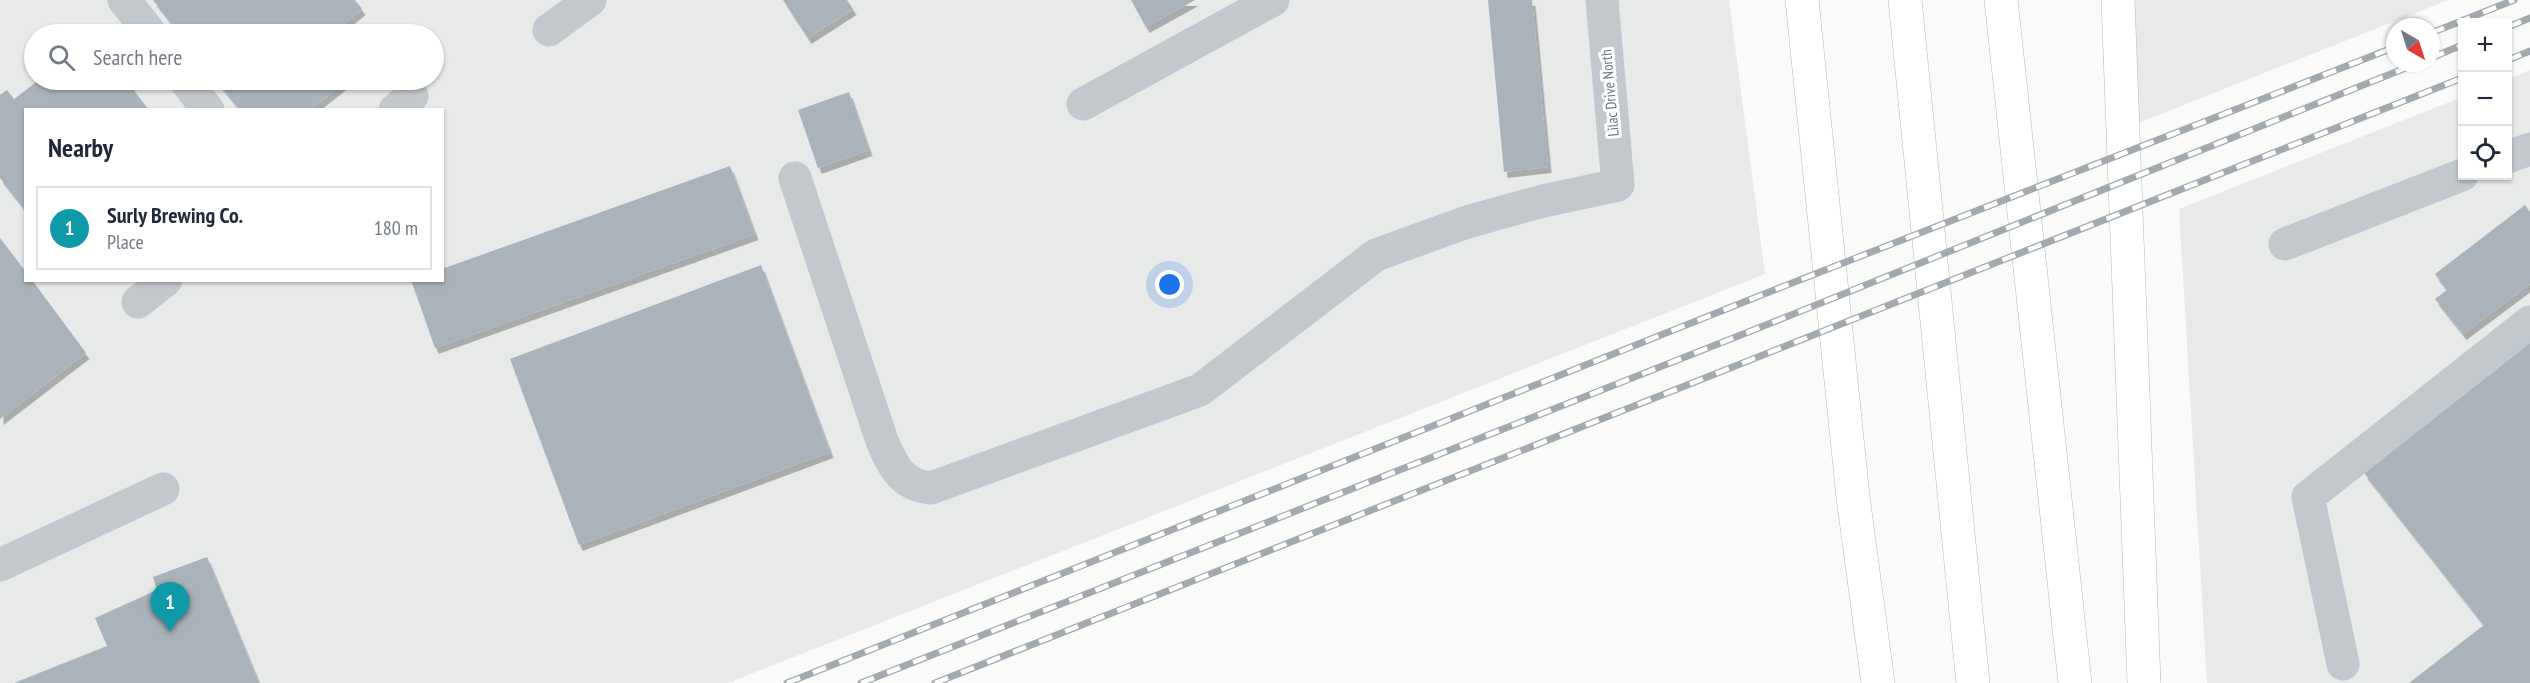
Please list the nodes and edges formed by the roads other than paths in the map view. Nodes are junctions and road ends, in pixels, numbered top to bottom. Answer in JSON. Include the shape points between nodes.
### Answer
{"nodes":[{"id":1,"x":124,"y":0,"type":"edge"},
{"id":2,"x":590,"y":0,"type":"edge"},
{"id":3,"x":1273,"y":0,"type":"edge"},
{"id":4,"x":1602,"y":0,"type":"edge"},
{"id":5,"x":1802,"y":0,"type":"edge"},
{"id":6,"x":1905,"y":0,"type":"edge"},
{"id":7,"x":2001,"y":0,"type":"edge"},
{"id":8,"x":2118,"y":0,"type":"edge"},
{"id":9,"x":143,"y":24,"type":"edge"},
{"id":10,"x":549,"y":30,"type":"dead end"},
{"id":11,"x":193,"y":90,"type":"edge"},
{"id":12,"x":1083,"y":104,"type":"dead end"},
{"id":13,"x":206,"y":108,"type":"edge"},
{"id":14,"x":2530,"y":149,"type":"edge"},
{"id":15,"x":2512,"y":156,"type":"edge"},
{"id":16,"x":2458,"y":177,"type":"edge"},
{"id":17,"x":795,"y":178,"type":"dead end"},
{"id":18,"x":2285,"y":244,"type":"dead end"},
{"id":19,"x":163,"y":282,"type":"edge"},
{"id":20,"x":138,"y":302,"type":"dead end"},
{"id":21,"x":2530,"y":322,"type":"edge"},
{"id":22,"x":163,"y":489,"type":"dead end"},
{"id":23,"x":0,"y":564,"type":"edge"},
{"id":24,"x":2343,"y":664,"type":"dead end"},
{"id":25,"x":1878,"y":683,"type":"edge"},
{"id":26,"x":1973,"y":683,"type":"edge"},
{"id":27,"x":2075,"y":683,"type":"edge"},
{"id":28,"x":2144,"y":683,"type":"edge"}],
"edges":[{"from":1,"to":9,"type":"street"},
{"from":2,"to":10,"type":"street"},
{"from":3,"to":12,"type":"street"},
{"from":4,"to":17,"type":"street","name":"Lilac Drive North","via":[[1618,185],[1478,219],[1377,255],[1200,390],[931,488],[916,487],[899,473],[882,441]]},
{"from":5,"to":25,"type":"highway","via":[[1853,497]]},
{"from":6,"to":26,"type":"highway"},
{"from":7,"to":27,"type":"highway"},
{"from":8,"to":28,"type":"highway"},
{"from":11,"to":13,"type":"street"},
{"from":14,"to":15,"type":"street"},
{"from":16,"to":18,"type":"street"},
{"from":19,"to":20,"type":"street"},
{"from":21,"to":24,"type":"street","via":[[2308,497]]},
{"from":22,"to":23,"type":"street"}]}
